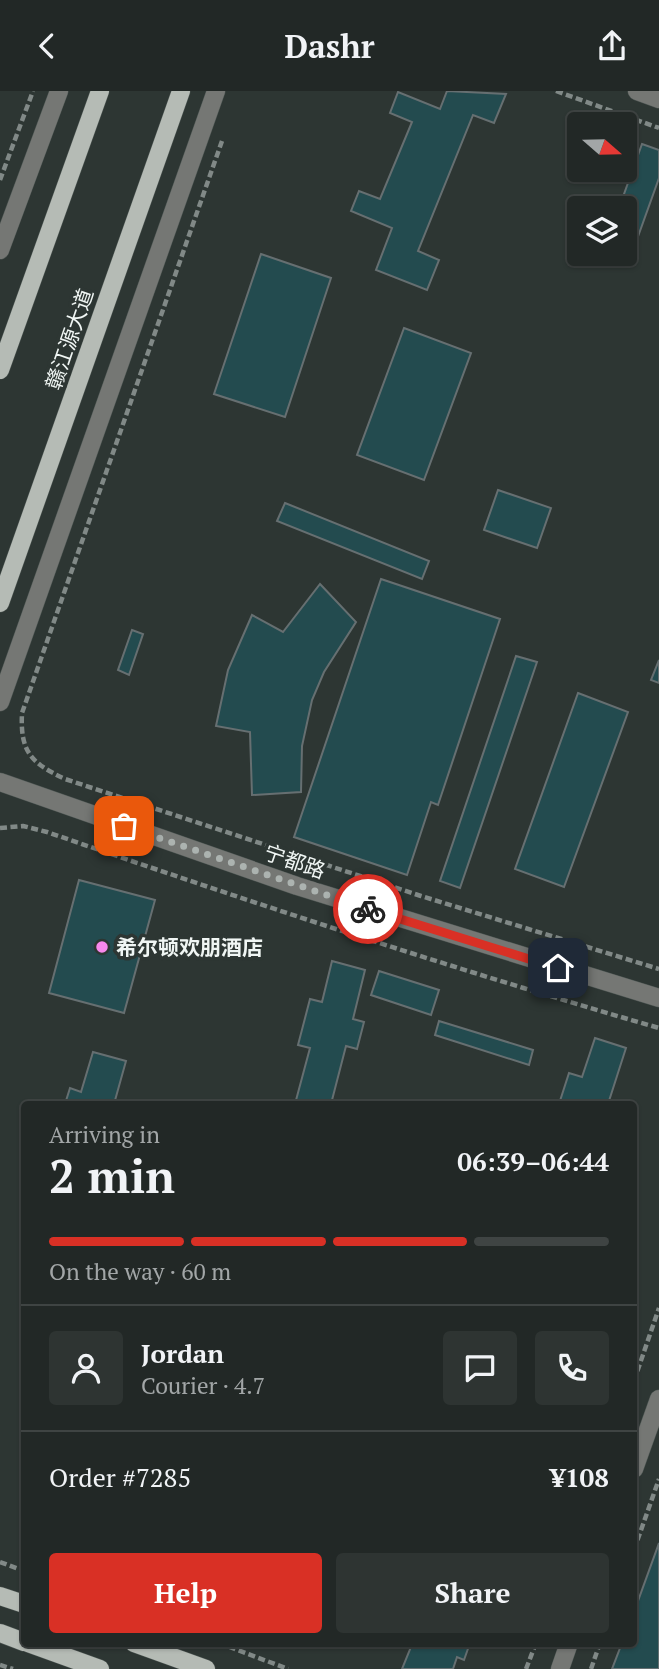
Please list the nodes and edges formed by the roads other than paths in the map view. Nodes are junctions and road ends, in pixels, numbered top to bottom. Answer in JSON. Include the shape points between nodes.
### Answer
{"nodes":[{"id":1,"x":59,"y":91,"type":"edge"},
{"id":2,"x":100,"y":91,"type":"edge"},
{"id":3,"x":181,"y":91,"type":"edge"},
{"id":4,"x":216,"y":91,"type":"edge"},
{"id":5,"x":637,"y":91,"type":"edge"},
{"id":6,"x":659,"y":99,"type":"edge"},
{"id":7,"x":0,"y":250,"type":"edge"},
{"id":8,"x":0,"y":370,"type":"edge"},
{"id":9,"x":0,"y":603,"type":"edge"},
{"id":10,"x":0,"y":702,"type":"edge"},
{"id":11,"x":0,"y":782,"type":"edge"},
{"id":12,"x":659,"y":998,"type":"edge"},
{"id":13,"x":659,"y":1399,"type":"edge"},
{"id":14,"x":637,"y":1461,"type":"edge"},
{"id":15,"x":0,"y":1596,"type":"edge"},
{"id":16,"x":21,"y":1603,"type":"edge"},
{"id":17,"x":0,"y":1633,"type":"edge"},
{"id":18,"x":21,"y":1641,"type":"edge"},
{"id":19,"x":38,"y":1647,"type":"edge"},
{"id":20,"x":145,"y":1647,"type":"edge"},
{"id":21,"x":568,"y":1647,"type":"edge"},
{"id":22,"x":100,"y":1669,"type":"edge"},
{"id":23,"x":206,"y":1669,"type":"edge"},
{"id":24,"x":560,"y":1669,"type":"edge"}],
"edges":[{"from":1,"to":7,"type":"street"},
{"from":2,"to":8,"type":"main road"},
{"from":3,"to":9,"type":"main road","name":"赣江源大道"},
{"from":4,"to":10,"type":"street"},
{"from":5,"to":6,"type":"street"},
{"from":11,"to":12,"type":"street","name":"宁都路","via":[[297,886]]},
{"from":13,"to":14,"type":"street"},
{"from":15,"to":16,"type":"main road"},
{"from":17,"to":18,"type":"main road"},
{"from":19,"to":22,"type":"main road"},
{"from":20,"to":23,"type":"main road"},
{"from":21,"to":24,"type":"street"}]}
